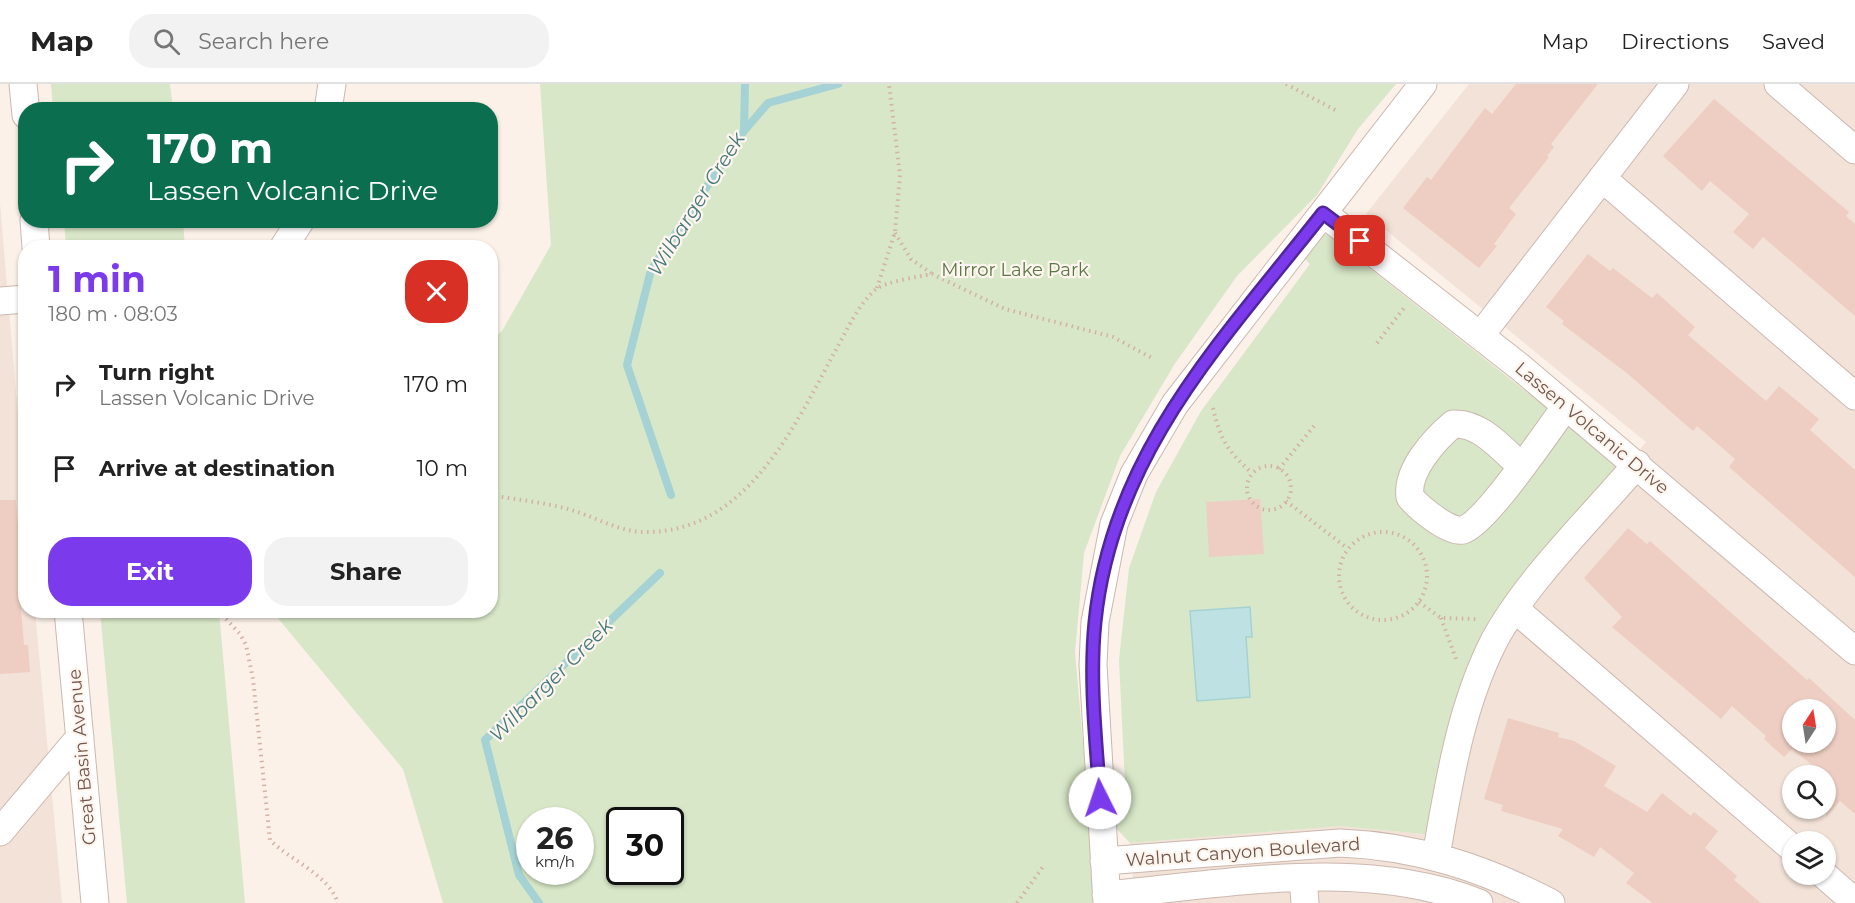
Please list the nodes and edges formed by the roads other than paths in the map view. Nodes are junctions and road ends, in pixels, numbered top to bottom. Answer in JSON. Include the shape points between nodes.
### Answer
{"nodes":[{"id":1,"x":23,"y":84,"type":"edge"},
{"id":2,"x":332,"y":84,"type":"edge"},
{"id":3,"x":1423,"y":84,"type":"edge"},
{"id":4,"x":1675,"y":84,"type":"edge"},
{"id":5,"x":1778,"y":84,"type":"edge"},
{"id":6,"x":25,"y":102,"type":"edge"},
{"id":7,"x":329,"y":102,"type":"edge"},
{"id":8,"x":1855,"y":150,"type":"edge"},
{"id":9,"x":1602,"y":178,"type":"junction"},
{"id":10,"x":1323,"y":213,"type":"junction"},
{"id":11,"x":18,"y":300,"type":"edge"},
{"id":12,"x":0,"y":301,"type":"edge"},
{"id":13,"x":1480,"y":336,"type":"junction"},
{"id":14,"x":1855,"y":396,"type":"edge"},
{"id":15,"x":1566,"y":406,"type":"junction"},
{"id":16,"x":1637,"y":464,"type":"junction"},
{"id":17,"x":1521,"y":466,"type":"dead end"},
{"id":18,"x":1515,"y":609,"type":"junction"},
{"id":19,"x":69,"y":618,"type":"edge"},
{"id":20,"x":1855,"y":651,"type":"edge"},
{"id":21,"x":80,"y":737,"type":"junction"},
{"id":22,"x":0,"y":832,"type":"edge"},
{"id":23,"x":1782,"y":839,"type":"edge"},
{"id":24,"x":1436,"y":856,"type":"junction"},
{"id":25,"x":1104,"y":861,"type":"junction"},
{"id":26,"x":1836,"y":885,"type":"edge"},
{"id":27,"x":1304,"y":890,"type":"edge"},
{"id":28,"x":1107,"y":899,"type":"edge"},
{"id":29,"x":1855,"y":902,"type":"edge"},
{"id":30,"x":95,"y":903,"type":"edge"},
{"id":31,"x":1479,"y":903,"type":"edge"},
{"id":32,"x":1551,"y":903,"type":"edge"}],
"edges":[{"from":1,"to":6,"type":"street"},
{"from":2,"to":7,"type":"street"},
{"from":3,"to":10,"type":"street"},
{"from":4,"to":9,"type":"street"},
{"from":5,"to":8,"type":"street"},
{"from":9,"to":13,"type":"street"},
{"from":9,"to":14,"type":"street"},
{"from":10,"to":13,"type":"street","name":"Lassen Volcanic Drive"},
{"from":10,"to":25,"type":"street","via":[[1175,404],[1134,474],[1114,524],[1095,622],[1093,665]]},
{"from":11,"to":12,"type":"street"},
{"from":13,"to":15,"type":"street","name":"Lassen Volcanic Drive"},
{"from":15,"to":16,"type":"street","name":"Lassen Volcanic Drive"},
{"from":15,"to":17,"type":"street"},
{"from":16,"to":18,"type":"street"},
{"from":16,"to":20,"type":"street","name":"Lassen Volcanic Drive"},
{"from":18,"to":23,"type":"street"},
{"from":18,"to":24,"type":"street","via":[[1495,641],[1473,692],[1450,777]]},
{"from":19,"to":21,"type":"street","name":"Great Basin Avenue"},
{"from":21,"to":22,"type":"street"},
{"from":21,"to":30,"type":"street","name":"Great Basin Avenue"},
{"from":24,"to":25,"type":"street","name":"Walnut Canyon Boulevard","via":[[1398,847],[1340,843]]},
{"from":24,"to":32,"type":"street","name":"Walnut Canyon Boulevard","via":[[1502,878]]},
{"from":25,"to":28,"type":"street"},
{"from":26,"to":29,"type":"street"},
{"from":27,"to":28,"type":"street","name":"Walnut Canyon Boulevard"},
{"from":27,"to":31,"type":"street","name":"Walnut Canyon Boulevard","via":[[1351,877],[1412,883]]}]}
